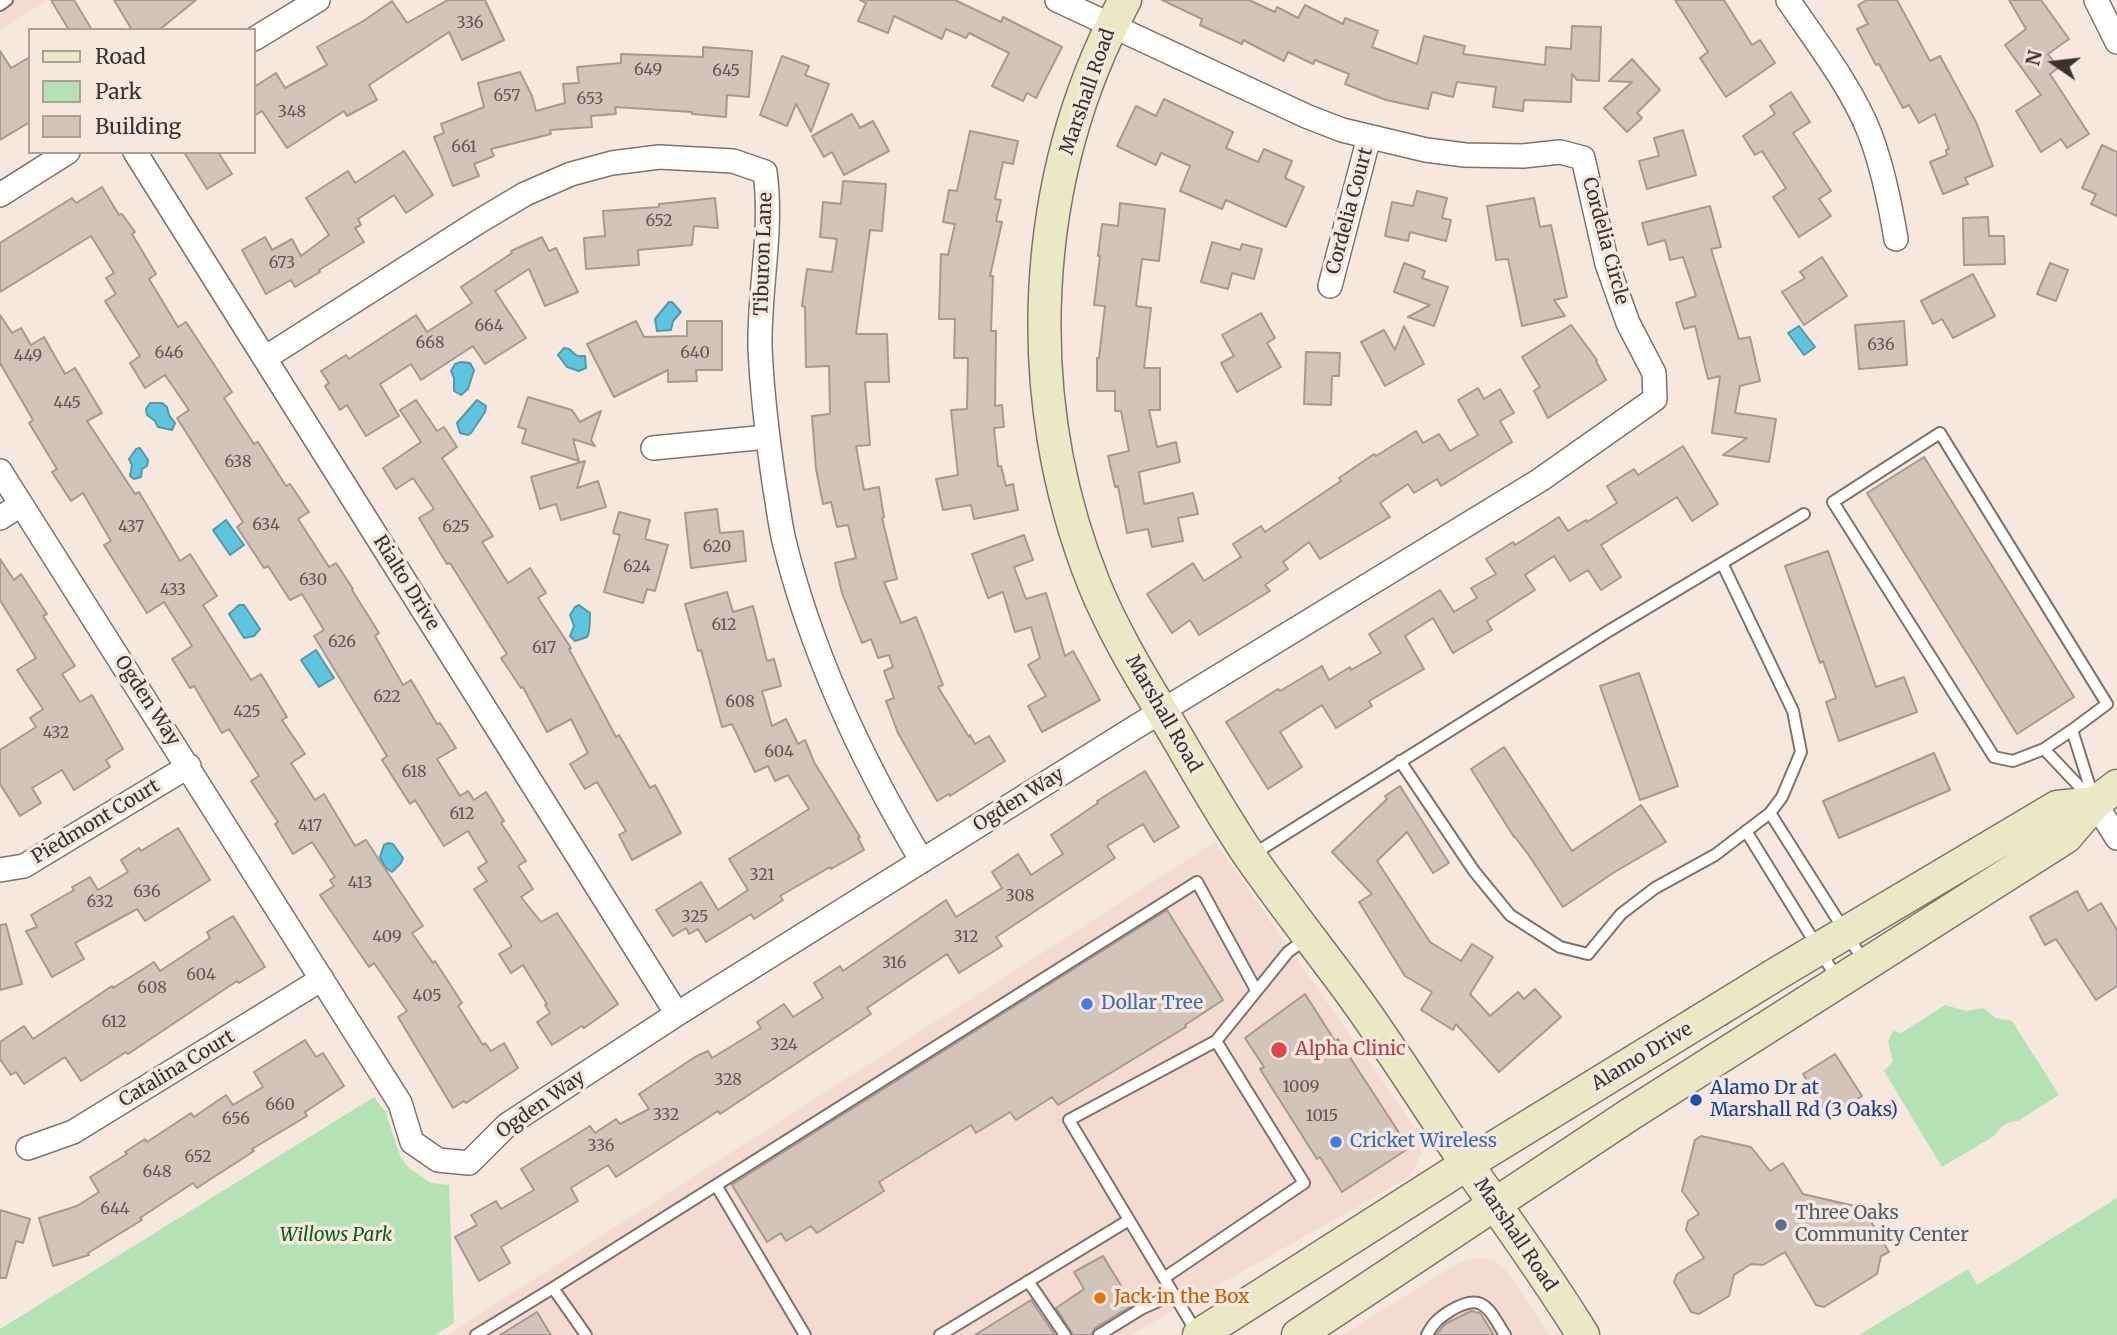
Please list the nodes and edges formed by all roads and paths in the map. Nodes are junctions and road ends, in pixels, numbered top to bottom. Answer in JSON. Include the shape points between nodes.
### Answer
{"nodes":[{"id":1,"x":7,"y":0,"type":"edge"},
{"id":2,"x":318,"y":0,"type":"edge"},
{"id":3,"x":1057,"y":0,"type":"edge"},
{"id":4,"x":1788,"y":0,"type":"edge"},
{"id":5,"x":2096,"y":0,"type":"edge"},
{"id":6,"x":0,"y":5,"type":"edge"},
{"id":7,"x":1118,"y":13,"type":"edge"},
{"id":8,"x":256,"y":38,"type":"edge"},
{"id":9,"x":2117,"y":42,"type":"edge"},
{"id":10,"x":1369,"y":137,"type":"junction"},
{"id":11,"x":65,"y":154,"type":"edge"},
{"id":12,"x":136,"y":154,"type":"edge"},
{"id":13,"x":0,"y":195,"type":"edge"},
{"id":14,"x":1896,"y":239,"type":"dead end"},
{"id":15,"x":1330,"y":286,"type":"dead end"},
{"id":16,"x":265,"y":358,"type":"junction"},
{"id":17,"x":767,"y":437,"type":"junction"},
{"id":18,"x":653,"y":448,"type":"dead end"},
{"id":19,"x":0,"y":471,"type":"edge"},
{"id":20,"x":20,"y":505,"type":"junction"},
{"id":21,"x":1804,"y":514,"type":"dead end"},
{"id":22,"x":0,"y":518,"type":"edge"},
{"id":23,"x":1723,"y":563,"type":"junction"},
{"id":24,"x":1162,"y":712,"type":"junction"},
{"id":25,"x":2072,"y":730,"type":"junction"},
{"id":26,"x":2044,"y":749,"type":"junction"},
{"id":27,"x":1400,"y":761,"type":"junction"},
{"id":28,"x":188,"y":766,"type":"junction"},
{"id":29,"x":2106,"y":795,"type":"edge"},
{"id":30,"x":1770,"y":813,"type":"junction"},
{"id":31,"x":1746,"y":831,"type":"junction"},
{"id":32,"x":2117,"y":838,"type":"edge"},
{"id":33,"x":1250,"y":856,"type":"junction"},
{"id":34,"x":922,"y":860,"type":"junction"},
{"id":35,"x":0,"y":870,"type":"edge"},
{"id":36,"x":1308,"y":937,"type":"junction"},
{"id":37,"x":1833,"y":941,"type":"junction"},
{"id":38,"x":1866,"y":966,"type":"junction"},
{"id":39,"x":322,"y":979,"type":"junction"},
{"id":40,"x":1840,"y":982,"type":"junction"},
{"id":41,"x":1256,"y":990,"type":"junction"},
{"id":42,"x":677,"y":1014,"type":"junction"},
{"id":43,"x":1216,"y":1041,"type":"junction"},
{"id":44,"x":28,"y":1148,"type":"dead end"},
{"id":45,"x":1467,"y":1164,"type":"junction"},
{"id":46,"x":716,"y":1185,"type":"junction"},
{"id":47,"x":1495,"y":1205,"type":"junction"},
{"id":48,"x":1129,"y":1220,"type":"junction"},
{"id":49,"x":1164,"y":1278,"type":"junction"},
{"id":50,"x":1028,"y":1282,"type":"junction"},
{"id":51,"x":553,"y":1288,"type":"junction"},
{"id":52,"x":1174,"y":1294,"type":"junction"},
{"id":53,"x":476,"y":1335,"type":"edge"},
{"id":54,"x":586,"y":1335,"type":"edge"},
{"id":55,"x":805,"y":1335,"type":"edge"},
{"id":56,"x":940,"y":1335,"type":"edge"},
{"id":57,"x":1065,"y":1335,"type":"edge"},
{"id":58,"x":1099,"y":1335,"type":"edge"},
{"id":59,"x":1199,"y":1335,"type":"edge"},
{"id":60,"x":1298,"y":1335,"type":"edge"},
{"id":61,"x":1427,"y":1335,"type":"edge"},
{"id":62,"x":1505,"y":1335,"type":"edge"},
{"id":63,"x":1583,"y":1335,"type":"edge"}],
"edges":[{"from":1,"to":6,"type":"lane"},
{"from":2,"to":8,"type":"street"},
{"from":3,"to":7,"type":"street","name":"Cordelia Circle"},
{"from":4,"to":14,"type":"street","via":[[1869,132],[1887,185]]},
{"from":5,"to":9,"type":"street"},
{"from":7,"to":10,"type":"street","name":"Cordelia Circle","via":[[1306,116]]},
{"from":7,"to":24,"type":"main road","name":"Marshall Road","via":[[1074,121],[1056,195],[1045,290],[1045,356],[1055,447],[1085,560],[1126,652]]},
{"from":10,"to":15,"type":"street","name":"Cordelia Court"},
{"from":10,"to":24,"type":"street","name":"Cordelia Circle","via":[[1465,155],[1560,152],[1583,158],[1607,264],[1628,323],[1654,373],[1655,399],[1540,480]]},
{"from":11,"to":13,"type":"street"},
{"from":12,"to":16,"type":"street","name":"Rialto Drive"},
{"from":16,"to":17,"type":"street","name":"Tiburon Lane","via":[[490,215],[571,174],[659,157],[733,161],[765,172],[769,202],[760,346]]},
{"from":16,"to":42,"type":"street","name":"Rialto Drive"},
{"from":17,"to":18,"type":"street"},
{"from":17,"to":34,"type":"street","name":"Tiburon Lane","via":[[783,540],[813,636],[864,758]]},
{"from":19,"to":20,"type":"street","name":"Ogden Way"},
{"from":20,"to":22,"type":"street"},
{"from":20,"to":28,"type":"street","name":"Ogden Way"},
{"from":21,"to":23,"type":"lane"},
{"from":23,"to":27,"type":"lane"},
{"from":23,"to":30,"type":"lane","via":[[1793,710],[1801,752]]},
{"from":24,"to":33,"type":"main road","name":"Marshall Road"},
{"from":24,"to":34,"type":"street","name":"Ogden Way"},
{"from":25,"to":26,"type":"lane"},
{"from":25,"to":26,"type":"lane","via":[[2107,704],[1940,433],[1833,502],[1994,757],[2013,761]]},
{"from":25,"to":29,"type":"lane"},
{"from":26,"to":29,"type":"lane"},
{"from":27,"to":31,"type":"lane","via":[[1474,871],[1510,915],[1560,947],[1588,954],[1621,914]]},
{"from":27,"to":33,"type":"lane"},
{"from":28,"to":35,"type":"street","name":"Piedmont Court","via":[[24,866]]},
{"from":28,"to":39,"type":"street","name":"Ogden Way"},
{"from":29,"to":32,"type":"street"},
{"from":29,"to":37,"type":"main road","name":"Alamo Drive","via":[[2057,807]]},
{"from":29,"to":38,"type":"main road","via":[[2066,837]]},
{"from":30,"to":31,"type":"lane"},
{"from":30,"to":37,"type":"lane"},
{"from":31,"to":37,"type":"lane"},
{"from":33,"to":36,"type":"main road","name":"Marshall Road"},
{"from":34,"to":42,"type":"street","name":"Ogden Way"},
{"from":36,"to":41,"type":"lane","via":[[1288,952]]},
{"from":36,"to":45,"type":"main road","name":"Marshall Road","via":[[1348,988]]},
{"from":37,"to":38,"type":"lane"},
{"from":37,"to":40,"type":"lane"},
{"from":37,"to":45,"type":"main road","name":"Alamo Drive"},
{"from":38,"to":40,"type":"main road"},
{"from":39,"to":42,"type":"street","name":"Ogden Way","via":[[400,1103],[412,1142],[438,1160],[470,1163],[507,1125]]},
{"from":39,"to":44,"type":"street","name":"Catalina Court","via":[[73,1132]]},
{"from":40,"to":47,"type":"main road"},
{"from":41,"to":43,"type":"lane"},
{"from":41,"to":46,"type":"lane","via":[[1197,882]]},
{"from":43,"to":48,"type":"lane","via":[[1069,1120]]},
{"from":43,"to":49,"type":"lane","via":[[1304,1183]]},
{"from":45,"to":47,"type":"main road","name":"Marshall Road"},
{"from":45,"to":59,"type":"main road","name":"Alamo Drive"},
{"from":46,"to":51,"type":"lane"},
{"from":46,"to":55,"type":"lane"},
{"from":47,"to":60,"type":"main road"},
{"from":47,"to":63,"type":"main road","name":"Marshall Road"},
{"from":48,"to":49,"type":"lane"},
{"from":48,"to":50,"type":"lane"},
{"from":49,"to":52,"type":"lane"},
{"from":50,"to":56,"type":"lane"},
{"from":50,"to":57,"type":"lane"},
{"from":51,"to":53,"type":"lane"},
{"from":51,"to":54,"type":"lane"},
{"from":52,"to":58,"type":"lane"},
{"from":52,"to":59,"type":"lane"},
{"from":61,"to":62,"type":"lane","via":[[1435,1321],[1466,1301],[1489,1308]]}]}
